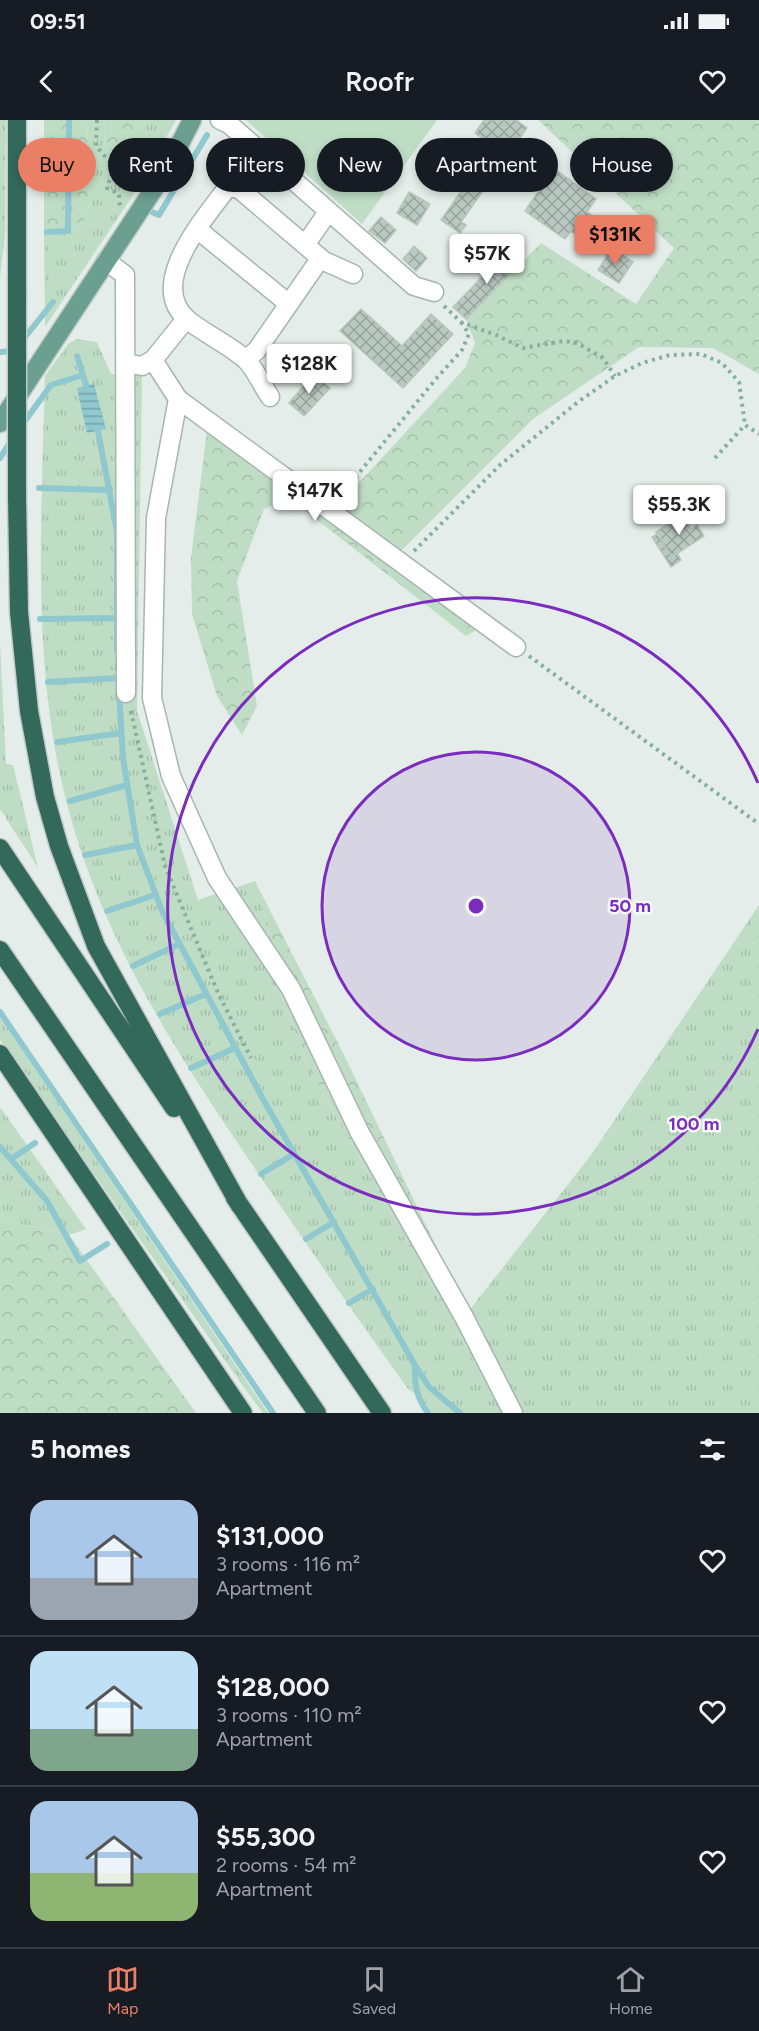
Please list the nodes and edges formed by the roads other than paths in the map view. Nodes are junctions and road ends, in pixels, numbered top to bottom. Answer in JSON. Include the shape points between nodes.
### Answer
{"nodes":[{"id":1,"x":17,"y":120,"type":"edge"},
{"id":2,"x":192,"y":120,"type":"edge"},
{"id":3,"x":220,"y":120,"type":"edge"},
{"id":4,"x":328,"y":212,"type":"junction"},
{"id":5,"x":197,"y":229,"type":"junction"},
{"id":6,"x":305,"y":245,"type":"junction"},
{"id":7,"x":321,"y":259,"type":"junction"},
{"id":8,"x":106,"y":261,"type":"junction"},
{"id":9,"x":353,"y":274,"type":"dead end"},
{"id":10,"x":430,"y":292,"type":"road end"},
{"id":11,"x":289,"y":304,"type":"junction"},
{"id":12,"x":186,"y":319,"type":"junction"},
{"id":13,"x":153,"y":360,"type":"junction"},
{"id":14,"x":246,"y":360,"type":"junction"},
{"id":15,"x":125,"y":363,"type":"junction"},
{"id":16,"x":270,"y":397,"type":"dead end"},
{"id":17,"x":178,"y":399,"type":"junction"},
{"id":18,"x":0,"y":423,"type":"edge"},
{"id":19,"x":516,"y":647,"type":"road end"},
{"id":20,"x":126,"y":693,"type":"road end"},
{"id":21,"x":0,"y":848,"type":"edge"},
{"id":22,"x":0,"y":950,"type":"edge"},
{"id":23,"x":0,"y":1054,"type":"edge"},
{"id":24,"x":0,"y":1070,"type":"edge"},
{"id":25,"x":29,"y":1096,"type":"junction"},
{"id":26,"x":240,"y":1206,"type":"junction"},
{"id":27,"x":243,"y":1413,"type":"edge"},
{"id":28,"x":317,"y":1413,"type":"edge"},
{"id":29,"x":382,"y":1413,"type":"edge"},
{"id":30,"x":513,"y":1413,"type":"edge"}],
"edges":[{"from":1,"to":26,"type":"highway","bridge":true,"via":[[19,612],[29,711],[45,797],[75,895],[96,946]]},
{"from":2,"to":8,"type":"main road","via":[[167,169]]},
{"from":3,"to":4,"type":"street"},
{"from":4,"to":6,"type":"street"},
{"from":4,"to":10,"type":"street","via":[[414,286]]},
{"from":5,"to":6,"type":"street","via":[[227,188],[238,188]]},
{"from":5,"to":11,"type":"street"},
{"from":5,"to":12,"type":"street","via":[[174,272],[178,309]]},
{"from":6,"to":7,"type":"street"},
{"from":7,"to":9,"type":"street"},
{"from":7,"to":11,"type":"street"},
{"from":8,"to":15,"type":"street","via":[[125,275]]},
{"from":8,"to":18,"type":"main road"},
{"from":11,"to":14,"type":"street"},
{"from":12,"to":13,"type":"street"},
{"from":12,"to":14,"type":"street"},
{"from":13,"to":15,"type":"street","via":[[142,366]]},
{"from":13,"to":17,"type":"street"},
{"from":14,"to":16,"type":"street"},
{"from":15,"to":20,"type":"street"},
{"from":17,"to":19,"type":"street"},
{"from":17,"to":30,"type":"street","via":[[155,529],[152,698],[171,776],[217,878],[291,989],[360,1132]]},
{"from":21,"to":26,"type":"highway"},
{"from":22,"to":28,"type":"highway"},
{"from":23,"to":25,"type":"highway"},
{"from":24,"to":25,"type":"highway"},
{"from":25,"to":27,"type":"highway"},
{"from":26,"to":29,"type":"highway"}]}
